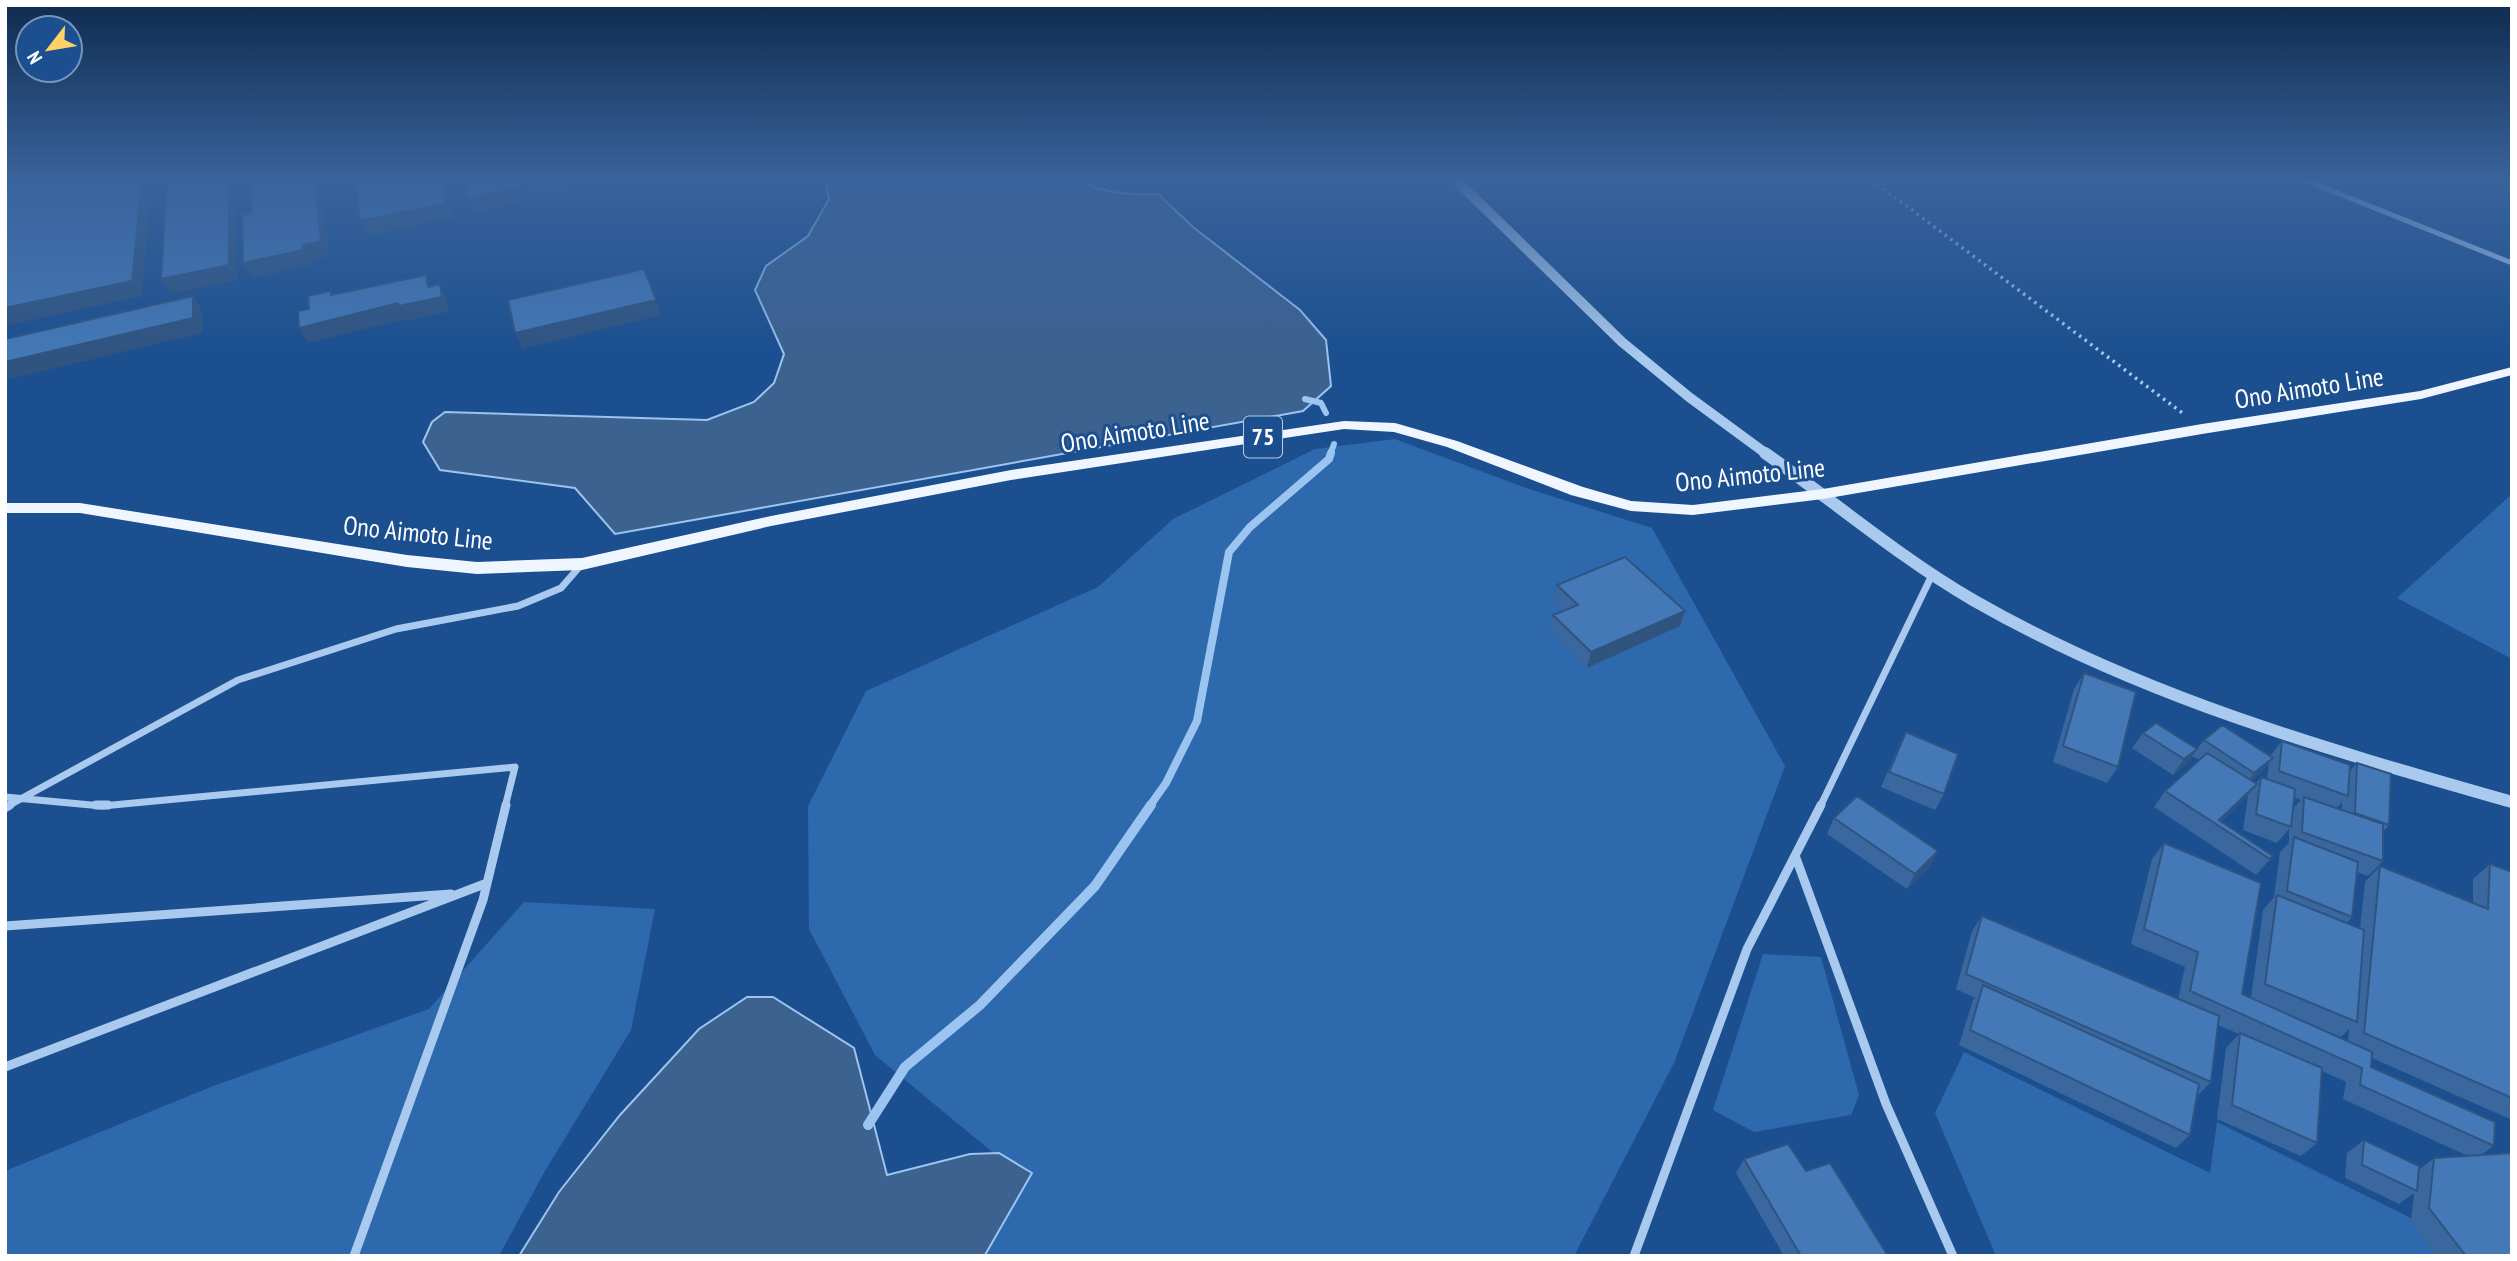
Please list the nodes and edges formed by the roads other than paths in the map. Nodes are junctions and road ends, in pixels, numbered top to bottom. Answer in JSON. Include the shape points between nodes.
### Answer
{"nodes":[{"id":1,"x":1516,"y":239,"type":"edge"},
{"id":2,"x":2452,"y":239,"type":"edge"},
{"id":3,"x":2512,"y":263,"type":"edge"},
{"id":4,"x":2512,"y":371,"type":"edge"},
{"id":5,"x":1823,"y":494,"type":"junction"},
{"id":6,"x":5,"y":508,"type":"edge"},
{"id":7,"x":582,"y":564,"type":"junction"},
{"id":8,"x":1932,"y":575,"type":"junction"},
{"id":9,"x":5,"y":797,"type":"edge"},
{"id":10,"x":23,"y":799,"type":"junction"},
{"id":11,"x":2512,"y":802,"type":"edge"},
{"id":12,"x":5,"y":808,"type":"edge"},
{"id":13,"x":1796,"y":858,"type":"junction"},
{"id":14,"x":487,"y":883,"type":"junction"},
{"id":15,"x":459,"y":894,"type":"junction"},
{"id":16,"x":5,"y":926,"type":"edge"},
{"id":17,"x":5,"y":1067,"type":"edge"},
{"id":18,"x":354,"y":1256,"type":"edge"},
{"id":19,"x":1634,"y":1256,"type":"edge"},
{"id":20,"x":1953,"y":1256,"type":"edge"}],
"edges":[{"from":1,"to":5,"type":"street","via":[[1623,343]]},
{"from":2,"to":3,"type":"street"},
{"from":4,"to":5,"type":"main road","name":"Ono Aimoto Line","number":"75","via":[[2421,395]]},
{"from":5,"to":7,"type":"main road","name":"Ono Aimoto Line","number":"75","via":[[1693,510],[1631,506],[1452,444],[1395,428],[1343,425],[1011,475],[771,521]]},
{"from":5,"to":8,"type":"street"},
{"from":6,"to":7,"type":"main road","name":"Ono Aimoto Line","number":"75","via":[[80,508],[407,561],[477,568]]},
{"from":7,"to":10,"type":"street","via":[[561,588],[518,606],[396,629],[239,680]]},
{"from":8,"to":11,"type":"street","via":[[2092,661],[2218,713]]},
{"from":8,"to":13,"type":"street"},
{"from":9,"to":10,"type":"street"},
{"from":10,"to":12,"type":"street"},
{"from":10,"to":14,"type":"street","via":[[102,806],[515,767]]},
{"from":13,"to":19,"type":"street","via":[[1747,949]]},
{"from":13,"to":20,"type":"street","via":[[1886,1104]]},
{"from":14,"to":15,"type":"street"},
{"from":14,"to":18,"type":"street"},
{"from":15,"to":16,"type":"street"},
{"from":15,"to":17,"type":"street"}]}
